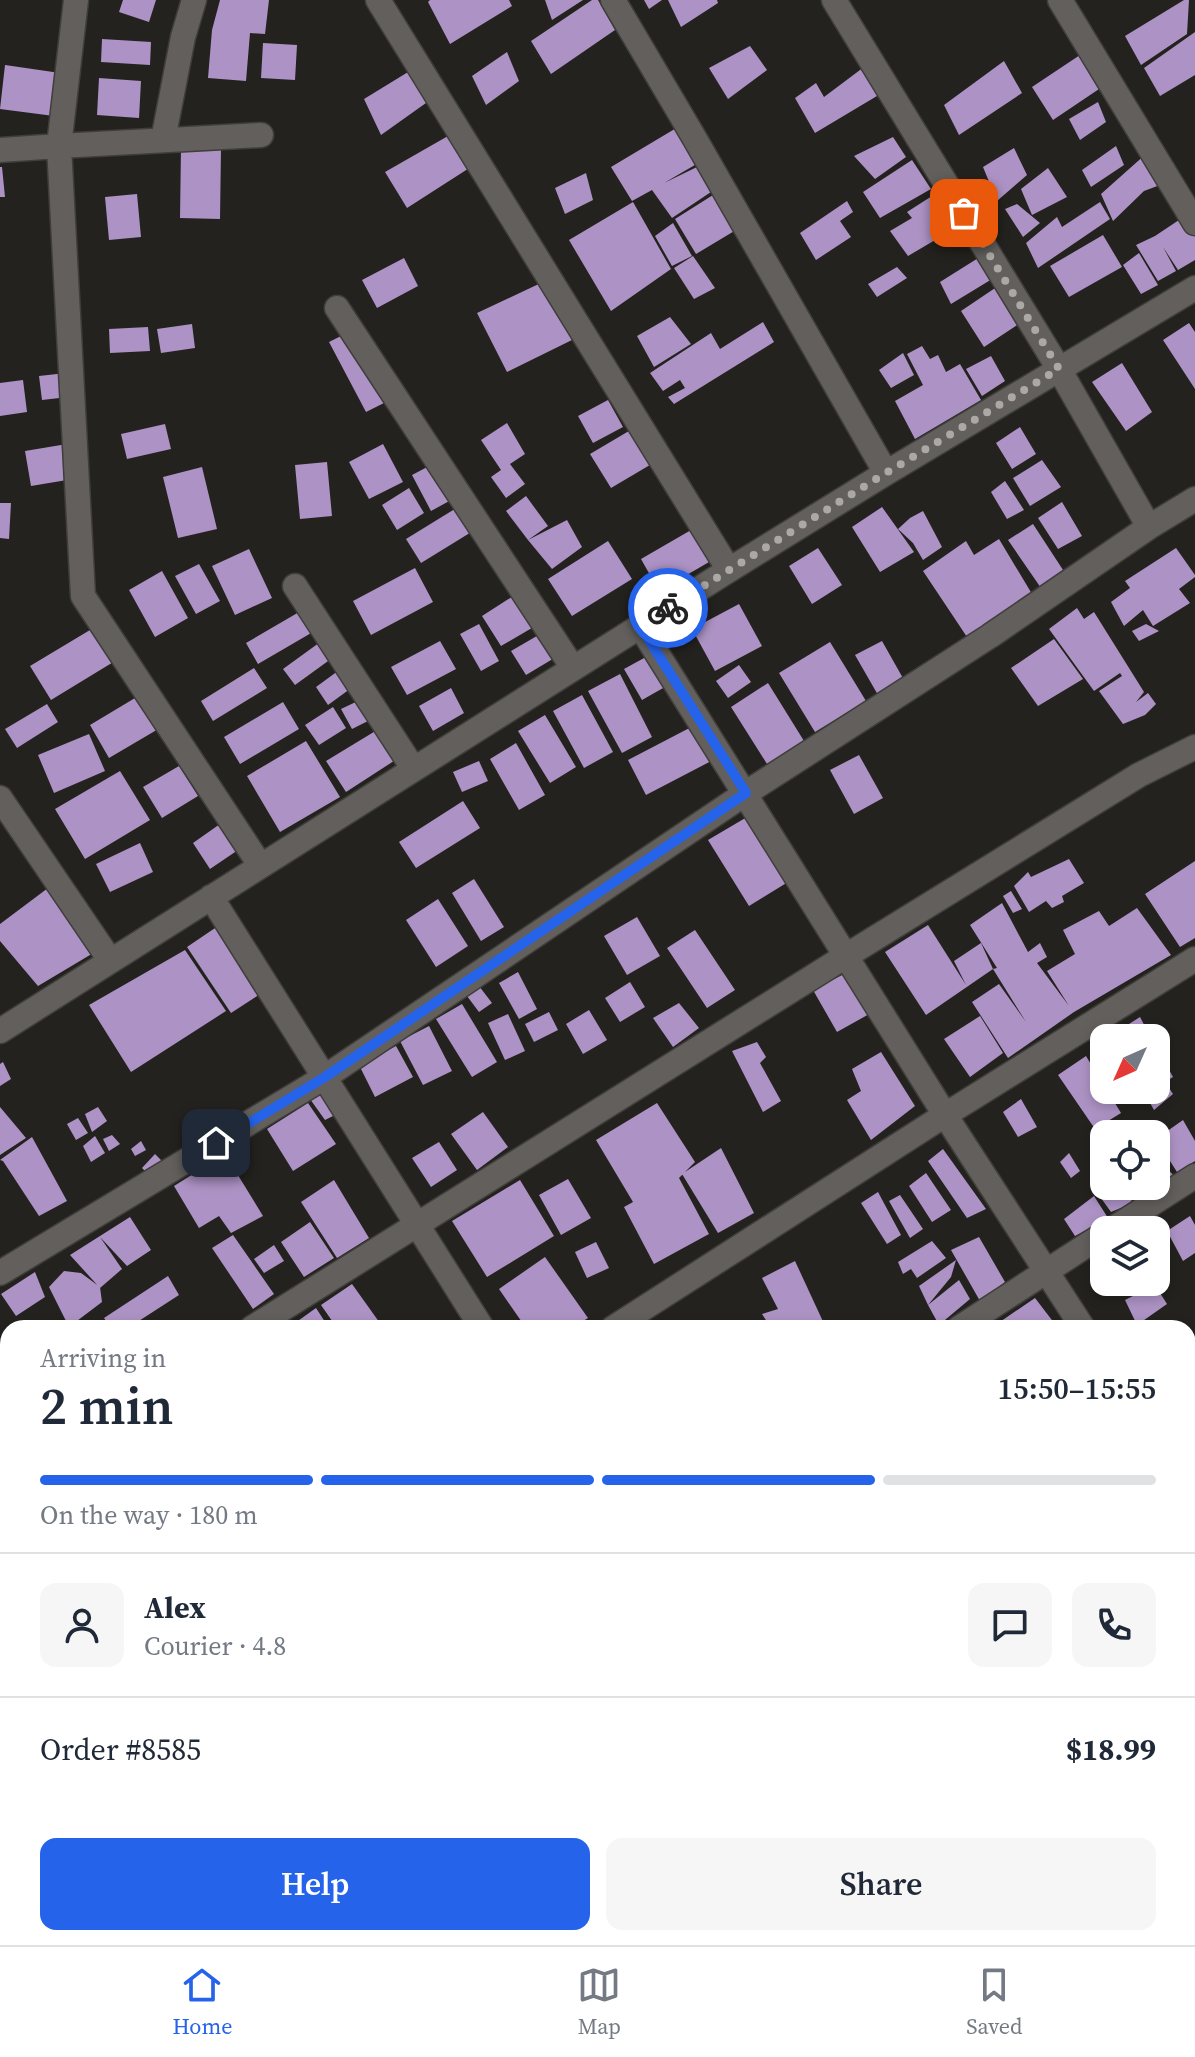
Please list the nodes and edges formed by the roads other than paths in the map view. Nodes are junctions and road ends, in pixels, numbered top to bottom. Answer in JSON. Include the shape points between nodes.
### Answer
{"nodes":[{"id":1,"x":76,"y":0,"type":"edge"},
{"id":2,"x":194,"y":0,"type":"edge"},
{"id":3,"x":378,"y":0,"type":"edge"},
{"id":4,"x":613,"y":0,"type":"edge"},
{"id":5,"x":834,"y":0,"type":"edge"},
{"id":6,"x":1060,"y":0,"type":"edge"},
{"id":7,"x":261,"y":135,"type":"dead end"},
{"id":8,"x":163,"y":140,"type":"junction"},
{"id":9,"x":59,"y":146,"type":"junction"},
{"id":10,"x":0,"y":150,"type":"edge"},
{"id":11,"x":1195,"y":223,"type":"edge"},
{"id":12,"x":1195,"y":288,"type":"edge"},
{"id":13,"x":337,"y":308,"type":"dead end"},
{"id":14,"x":1059,"y":369,"type":"junction"},
{"id":15,"x":886,"y":473,"type":"junction"},
{"id":16,"x":1195,"y":499,"type":"edge"},
{"id":17,"x":1149,"y":527,"type":"junction"},
{"id":18,"x":729,"y":570,"type":"junction"},
{"id":19,"x":295,"y":586,"type":"dead end"},
{"id":20,"x":640,"y":626,"type":"junction"},
{"id":21,"x":573,"y":668,"type":"junction"},
{"id":22,"x":1195,"y":747,"type":"edge"},
{"id":23,"x":413,"y":768,"type":"junction"},
{"id":24,"x":746,"y":793,"type":"junction"},
{"id":25,"x":0,"y":798,"type":"edge"},
{"id":26,"x":260,"y":865,"type":"junction"},
{"id":27,"x":211,"y":897,"type":"junction"},
{"id":28,"x":846,"y":956,"type":"junction"},
{"id":29,"x":1195,"y":959,"type":"edge"},
{"id":30,"x":110,"y":960,"type":"junction"},
{"id":31,"x":0,"y":1031,"type":"edge"},
{"id":32,"x":325,"y":1077,"type":"junction"},
{"id":33,"x":945,"y":1115,"type":"junction"},
{"id":34,"x":1195,"y":1176,"type":"edge"},
{"id":35,"x":1133,"y":1216,"type":"edge"},
{"id":36,"x":417,"y":1224,"type":"junction"},
{"id":37,"x":1090,"y":1243,"type":"edge"},
{"id":38,"x":1046,"y":1272,"type":"junction"},
{"id":39,"x":0,"y":1273,"type":"edge"},
{"id":40,"x":265,"y":1320,"type":"edge"},
{"id":41,"x":477,"y":1320,"type":"edge"},
{"id":42,"x":625,"y":1320,"type":"edge"},
{"id":43,"x":971,"y":1320,"type":"edge"},
{"id":44,"x":1078,"y":1320,"type":"edge"}],
"edges":[{"from":1,"to":9,"type":"street"},
{"from":2,"to":8,"type":"street"},
{"from":3,"to":18,"type":"street"},
{"from":4,"to":15,"type":"street"},
{"from":5,"to":14,"type":"street"},
{"from":6,"to":11,"type":"street"},
{"from":7,"to":8,"type":"street"},
{"from":8,"to":9,"type":"street"},
{"from":9,"to":10,"type":"street"},
{"from":9,"to":26,"type":"street","via":[[83,596]]},
{"from":12,"to":14,"type":"street"},
{"from":13,"to":21,"type":"street"},
{"from":14,"to":15,"type":"street"},
{"from":14,"to":17,"type":"street"},
{"from":15,"to":18,"type":"street"},
{"from":16,"to":17,"type":"street"},
{"from":17,"to":24,"type":"street"},
{"from":18,"to":20,"type":"street"},
{"from":19,"to":23,"type":"street"},
{"from":20,"to":21,"type":"street"},
{"from":20,"to":24,"type":"street"},
{"from":21,"to":23,"type":"street"},
{"from":22,"to":28,"type":"street","via":[[1139,775]]},
{"from":23,"to":26,"type":"street"},
{"from":24,"to":28,"type":"street"},
{"from":24,"to":32,"type":"street"},
{"from":25,"to":30,"type":"street"},
{"from":26,"to":27,"type":"street"},
{"from":27,"to":30,"type":"street"},
{"from":27,"to":32,"type":"street"},
{"from":28,"to":33,"type":"street"},
{"from":28,"to":36,"type":"street"},
{"from":29,"to":33,"type":"street"},
{"from":30,"to":31,"type":"street"},
{"from":32,"to":36,"type":"street"},
{"from":32,"to":39,"type":"street"},
{"from":33,"to":38,"type":"street"},
{"from":33,"to":42,"type":"street"},
{"from":34,"to":35,"type":"street"},
{"from":36,"to":40,"type":"street"},
{"from":36,"to":41,"type":"street"},
{"from":37,"to":38,"type":"street"},
{"from":38,"to":43,"type":"street"},
{"from":38,"to":44,"type":"street"}]}
